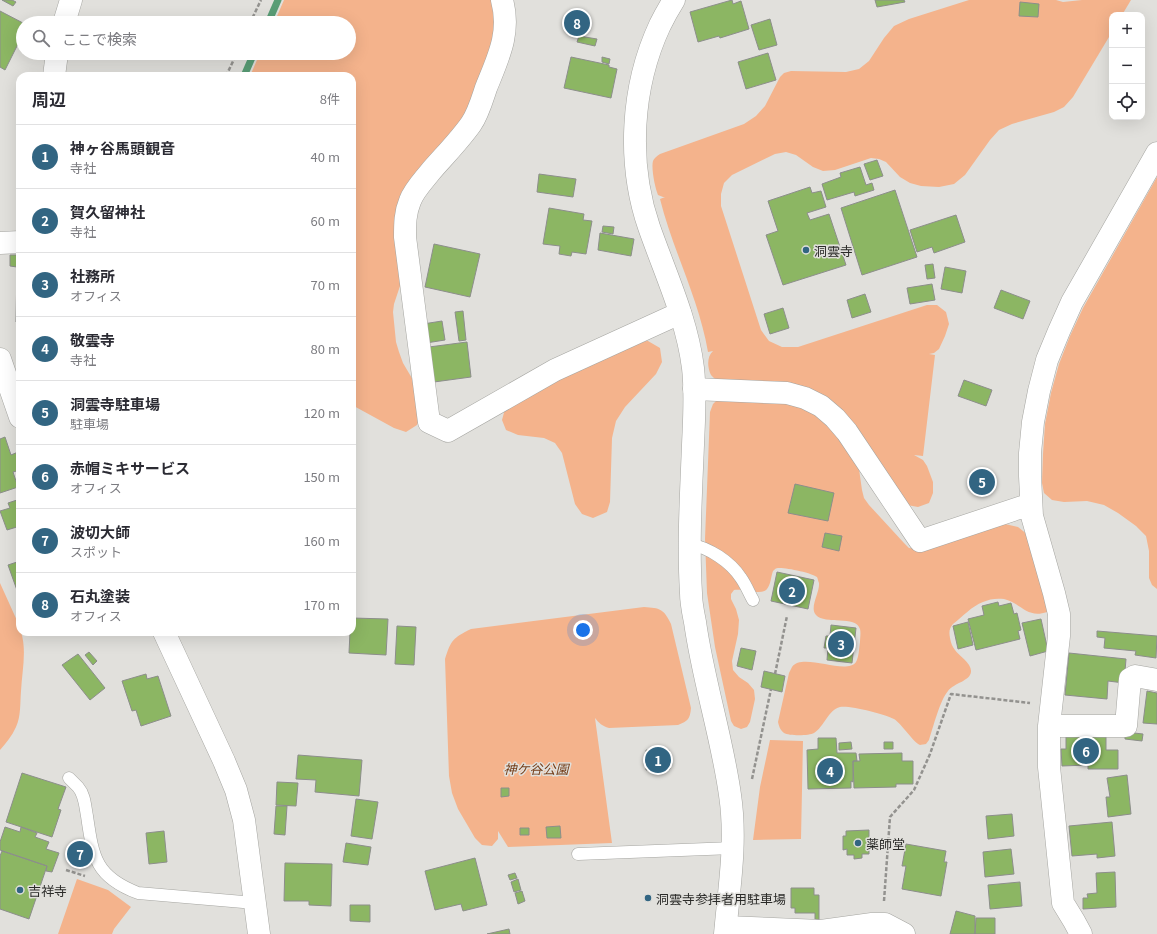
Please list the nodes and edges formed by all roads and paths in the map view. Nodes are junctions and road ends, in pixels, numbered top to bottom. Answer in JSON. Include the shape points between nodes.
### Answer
{"nodes":[{"id":1,"x":71,"y":0,"type":"edge"},
{"id":2,"x":260,"y":0,"type":"edge"},
{"id":3,"x":502,"y":0,"type":"edge"},
{"id":4,"x":674,"y":0,"type":"edge"},
{"id":5,"x":66,"y":16,"type":"edge"},
{"id":6,"x":253,"y":16,"type":"edge"},
{"id":7,"x":56,"y":60,"type":"edge"},
{"id":8,"x":234,"y":60,"type":"edge"},
{"id":9,"x":55,"y":72,"type":"edge"},
{"id":10,"x":228,"y":72,"type":"edge"},
{"id":11,"x":1157,"y":152,"type":"edge"},
{"id":12,"x":16,"y":242,"type":"edge"},
{"id":13,"x":0,"y":243,"type":"edge"},
{"id":14,"x":680,"y":314,"type":"junction"},
{"id":15,"x":0,"y":359,"type":"edge"},
{"id":16,"x":694,"y":389,"type":"junction"},
{"id":17,"x":16,"y":405,"type":"edge"},
{"id":18,"x":1031,"y":504,"type":"junction"},
{"id":19,"x":690,"y":544,"type":"junction"},
{"id":20,"x":753,"y":600,"type":"dead end"},
{"id":21,"x":787,"y":616,"type":"dead end"},
{"id":22,"x":166,"y":636,"type":"edge"},
{"id":23,"x":775,"y":674,"type":"dead end"},
{"id":24,"x":1157,"y":680,"type":"edge"},
{"id":25,"x":771,"y":689,"type":"dead end"},
{"id":26,"x":1024,"y":702,"type":"dead end"},
{"id":27,"x":1049,"y":726,"type":"junction"},
{"id":28,"x":69,"y":778,"type":"dead end"},
{"id":29,"x":752,"y":779,"type":"dead end"},
{"id":30,"x":733,"y":848,"type":"junction"},
{"id":31,"x":578,"y":854,"type":"dead end"},
{"id":32,"x":255,"y":903,"type":"junction"},
{"id":33,"x":882,"y":924,"type":"junction"},
{"id":34,"x":725,"y":930,"type":"edge"},
{"id":35,"x":259,"y":934,"type":"edge"},
{"id":36,"x":904,"y":934,"type":"edge"},
{"id":37,"x":1081,"y":934,"type":"edge"}],
"edges":[{"from":1,"to":5,"type":"street"},
{"from":2,"to":6,"type":"path"},
{"from":3,"to":14,"type":"street","via":[[506,29],[503,46],[478,109],[463,134],[421,183],[410,200],[405,218],[405,237],[429,422],[448,431],[555,370]]},
{"from":4,"to":14,"type":"street","via":[[659,27],[645,68],[635,138],[636,167],[648,224]]},
{"from":7,"to":9,"type":"street"},
{"from":8,"to":10,"type":"path"},
{"from":11,"to":18,"type":"street","via":[[1072,302],[1048,360],[1033,422],[1030,461]]},
{"from":12,"to":13,"type":"street"},
{"from":14,"to":16,"type":"street","via":[[688,340]]},
{"from":15,"to":17,"type":"street"},
{"from":16,"to":18,"type":"street","via":[[787,393],[821,406],[847,432],[920,541]]},
{"from":16,"to":19,"type":"street"},
{"from":18,"to":27,"type":"street","via":[[1059,614]]},
{"from":19,"to":20,"type":"lane","via":[[700,546],[723,558],[741,577]]},
{"from":19,"to":30,"type":"street","via":[[691,595],[699,650],[730,792]]},
{"from":21,"to":23,"type":"path"},
{"from":22,"to":32,"type":"street","via":[[236,790],[244,820]]},
{"from":24,"to":27,"type":"street","via":[[1135,676],[1130,679],[1126,726]]},
{"from":25,"to":29,"type":"path"},
{"from":26,"to":33,"type":"path","via":[[951,694],[914,790],[890,817]]},
{"from":27,"to":37,"type":"street","via":[[1049,767],[1063,903]]},
{"from":28,"to":32,"type":"lane","via":[[84,798],[96,859],[113,881],[138,893]]},
{"from":30,"to":31,"type":"lane"},
{"from":30,"to":34,"type":"street"},
{"from":32,"to":35,"type":"street"},
{"from":33,"to":34,"type":"street","via":[[820,931]]},
{"from":33,"to":36,"type":"street"}]}
